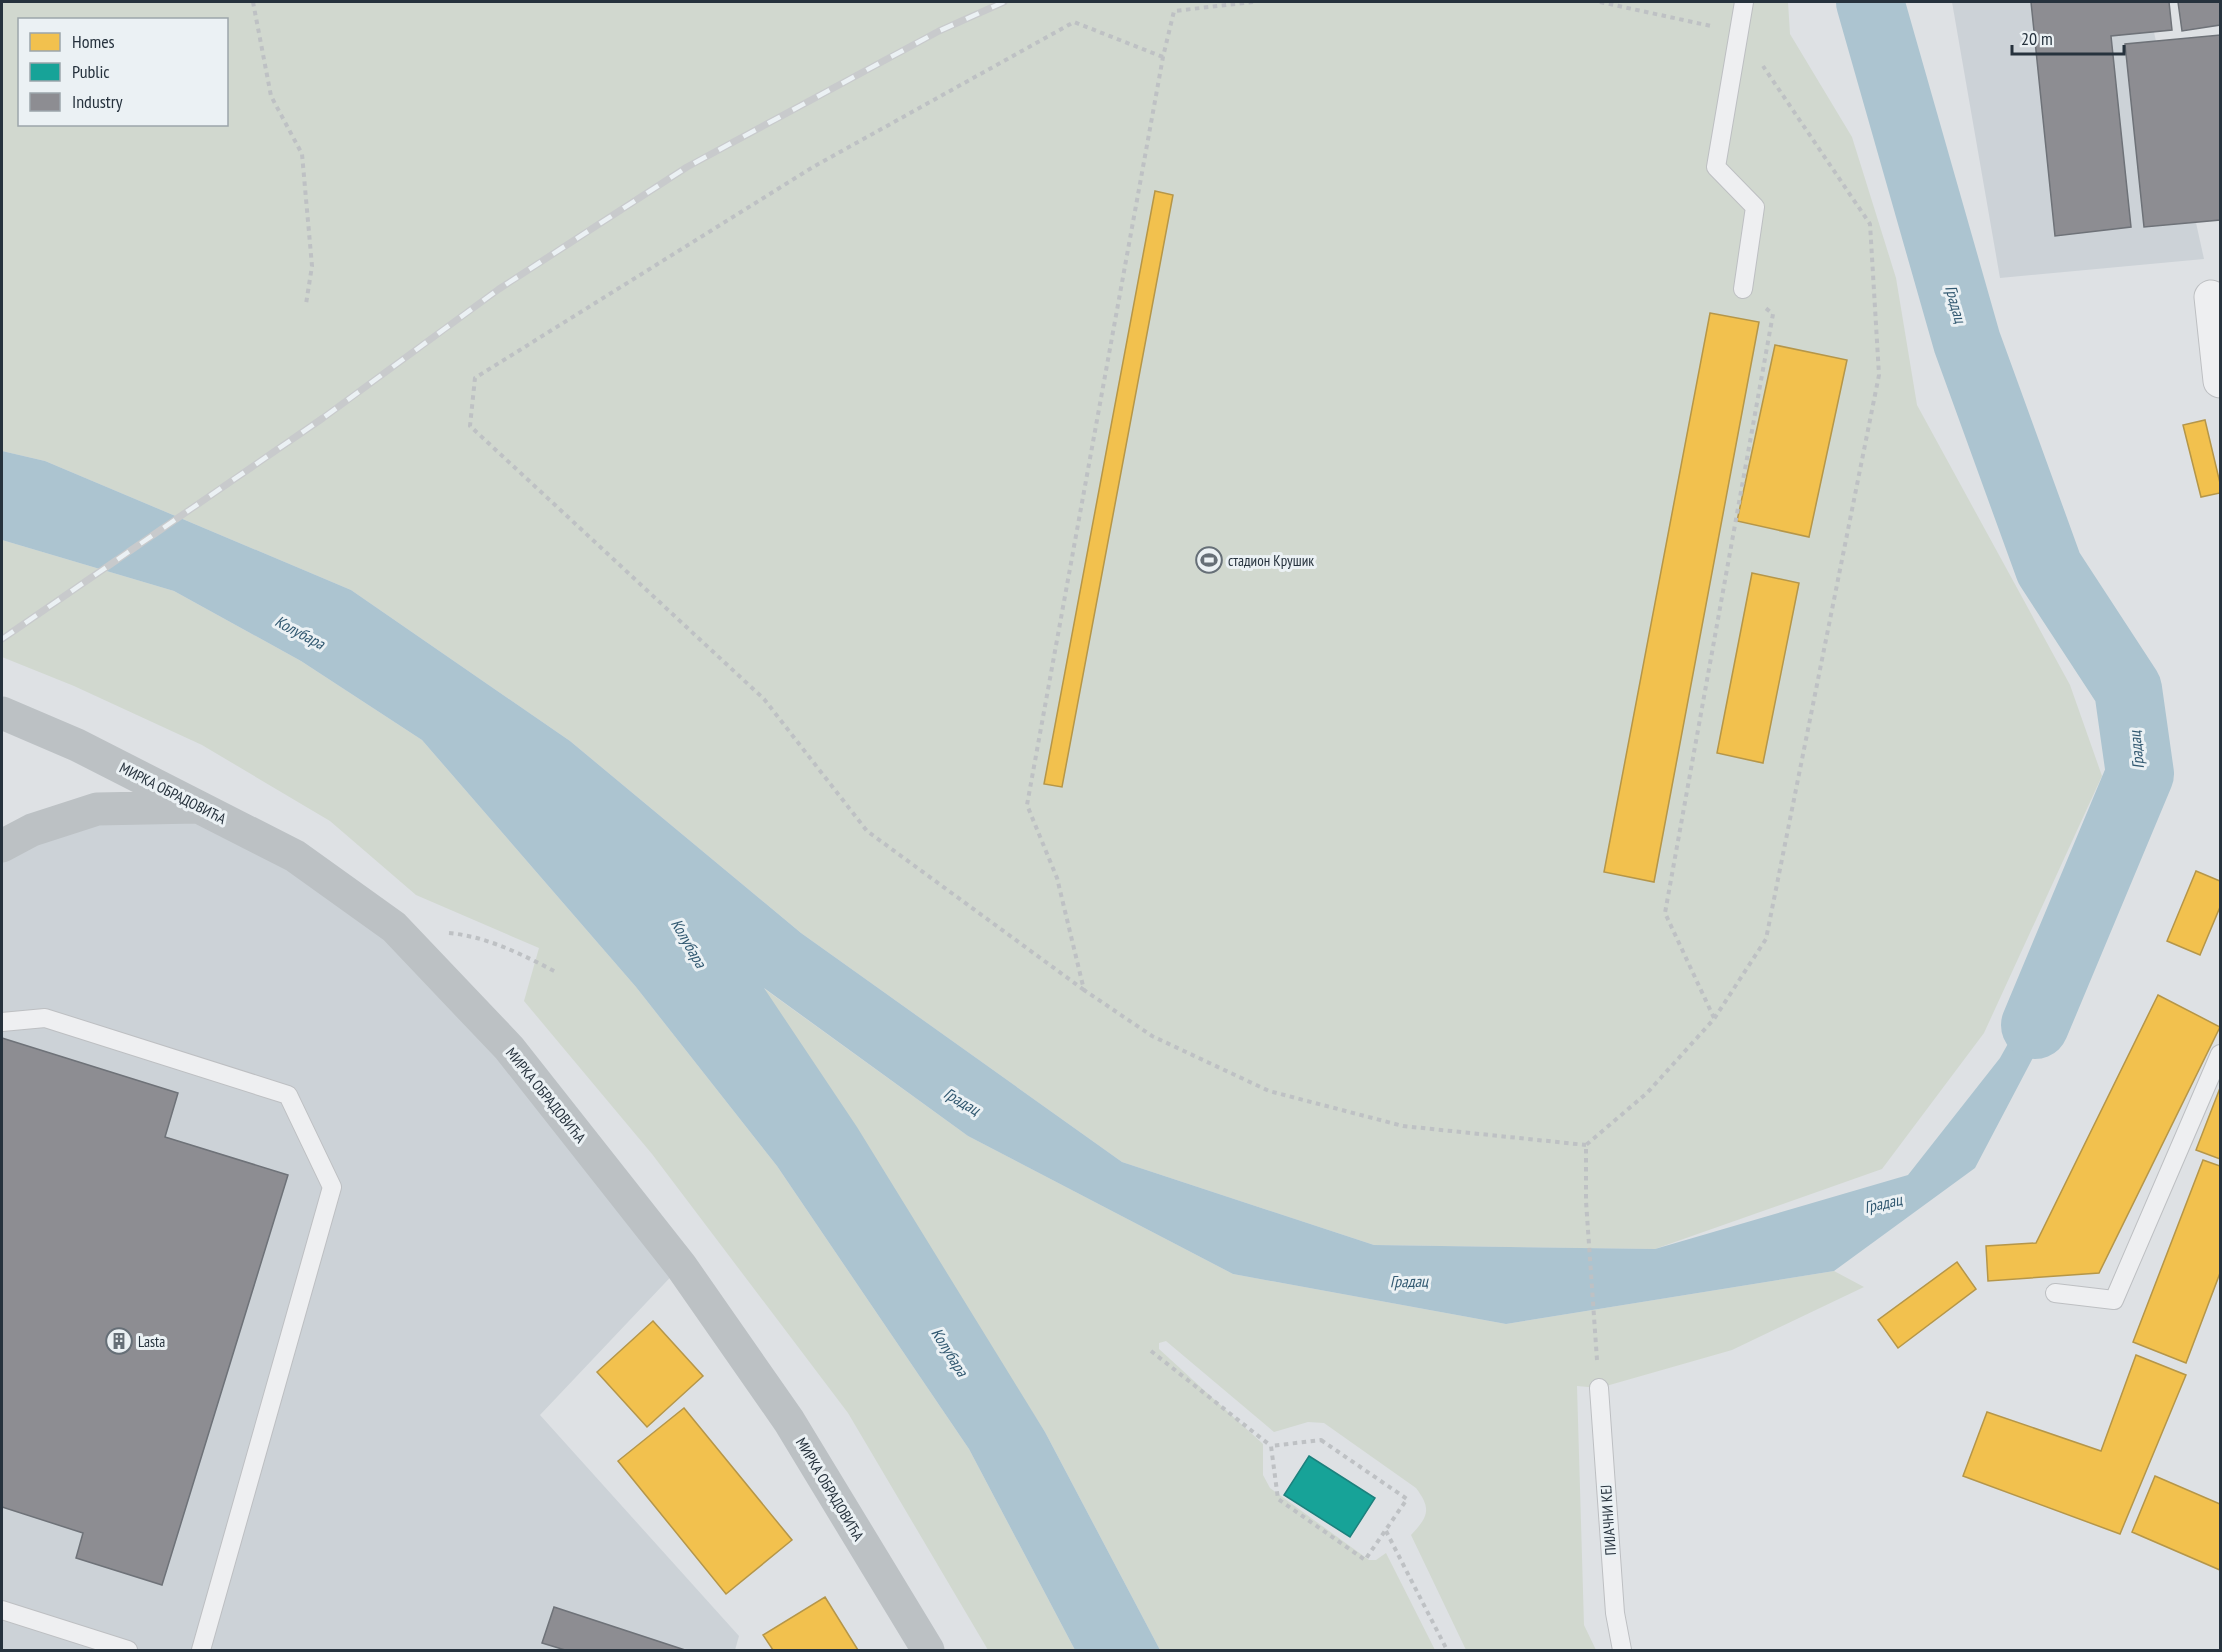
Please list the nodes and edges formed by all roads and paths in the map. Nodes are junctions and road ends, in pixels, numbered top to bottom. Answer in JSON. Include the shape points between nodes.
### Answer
{"nodes":[{"id":1,"x":253,"y":2,"type":"edge"},
{"id":2,"x":1253,"y":2,"type":"edge"},
{"id":3,"x":1600,"y":2,"type":"edge"},
{"id":4,"x":1744,"y":2,"type":"edge"},
{"id":5,"x":1740,"y":32,"type":"junction"},
{"id":6,"x":1164,"y":57,"type":"junction"},
{"id":7,"x":1743,"y":289,"type":"joint"},
{"id":8,"x":2211,"y":297,"type":"dead end"},
{"id":9,"x":306,"y":304,"type":"dead end"},
{"id":10,"x":2220,"y":381,"type":"edge"},
{"id":11,"x":2,"y":713,"type":"edge"},
{"id":12,"x":200,"y":807,"type":"junction"},
{"id":13,"x":2,"y":846,"type":"edge"},
{"id":14,"x":394,"y":927,"type":"junction"},
{"id":15,"x":558,"y":973,"type":"dead end"},
{"id":16,"x":1084,"y":990,"type":"junction"},
{"id":17,"x":1714,"y":1019,"type":"junction"},
{"id":18,"x":2,"y":1022,"type":"edge"},
{"id":19,"x":2220,"y":1054,"type":"edge"},
{"id":20,"x":1586,"y":1145,"type":"junction"},
{"id":21,"x":2055,"y":1293,"type":"dead end"},
{"id":22,"x":1151,"y":1352,"type":"dead end"},
{"id":23,"x":1599,"y":1388,"type":"joint"},
{"id":24,"x":1271,"y":1446,"type":"junction"},
{"id":25,"x":1386,"y":1530,"type":"junction"},
{"id":26,"x":2,"y":1610,"type":"edge"},
{"id":27,"x":128,"y":1650,"type":"edge"},
{"id":28,"x":201,"y":1650,"type":"edge"},
{"id":29,"x":928,"y":1650,"type":"edge"},
{"id":30,"x":1447,"y":1650,"type":"edge"},
{"id":31,"x":1622,"y":1650,"type":"edge"}],
"edges":[{"from":1,"to":9,"type":"path","via":[[271,96],[302,154],[312,266]]},
{"from":2,"to":6,"type":"path","via":[[1174,11]]},
{"from":3,"to":5,"type":"path"},
{"from":4,"to":5,"type":"lane"},
{"from":5,"to":7,"type":"lane","via":[[1716,167],[1755,207]]},
{"from":5,"to":17,"type":"path","via":[[1870,224],[1879,375],[1766,939]]},
{"from":6,"to":16,"type":"path","via":[[1027,805],[1057,878]]},
{"from":6,"to":16,"type":"path","via":[[1074,22],[813,167],[475,378],[470,426],[764,699],[867,831]]},
{"from":7,"to":17,"type":"path","via":[[1773,314],[1665,913]]},
{"from":8,"to":10,"type":"street"},
{"from":11,"to":12,"type":"street","name":"МИРКА ОБРАДОВИЋА","via":[[77,745]]},
{"from":12,"to":13,"type":"street","via":[[97,809],[32,830]]},
{"from":12,"to":14,"type":"street","name":"МИРКА ОБРАДОВИЋА","via":[[295,856]]},
{"from":14,"to":15,"type":"path","via":[[468,935],[512,949]]},
{"from":14,"to":29,"type":"street","name":"МИРКА ОБРАДОВИЋА","via":[[509,1048],[681,1266],[789,1421]]},
{"from":16,"to":20,"type":"path","via":[[1152,1036],[1269,1091],[1403,1126]]},
{"from":17,"to":20,"type":"path","via":[[1647,1093]]},
{"from":18,"to":28,"type":"lane","via":[[45,1018],[288,1095],[332,1187]]},
{"from":19,"to":21,"type":"lane","via":[[2114,1300]]},
{"from":20,"to":23,"type":"path"},
{"from":22,"to":24,"type":"path"},
{"from":23,"to":31,"type":"lane","name":"ПИЈАЧНИ КЕЈ","via":[[1615,1613]]},
{"from":24,"to":25,"type":"path","via":[[1321,1440],[1407,1499]]},
{"from":24,"to":25,"type":"path","via":[[1278,1500],[1365,1560]]},
{"from":25,"to":30,"type":"path"},
{"from":26,"to":27,"type":"lane"}]}
